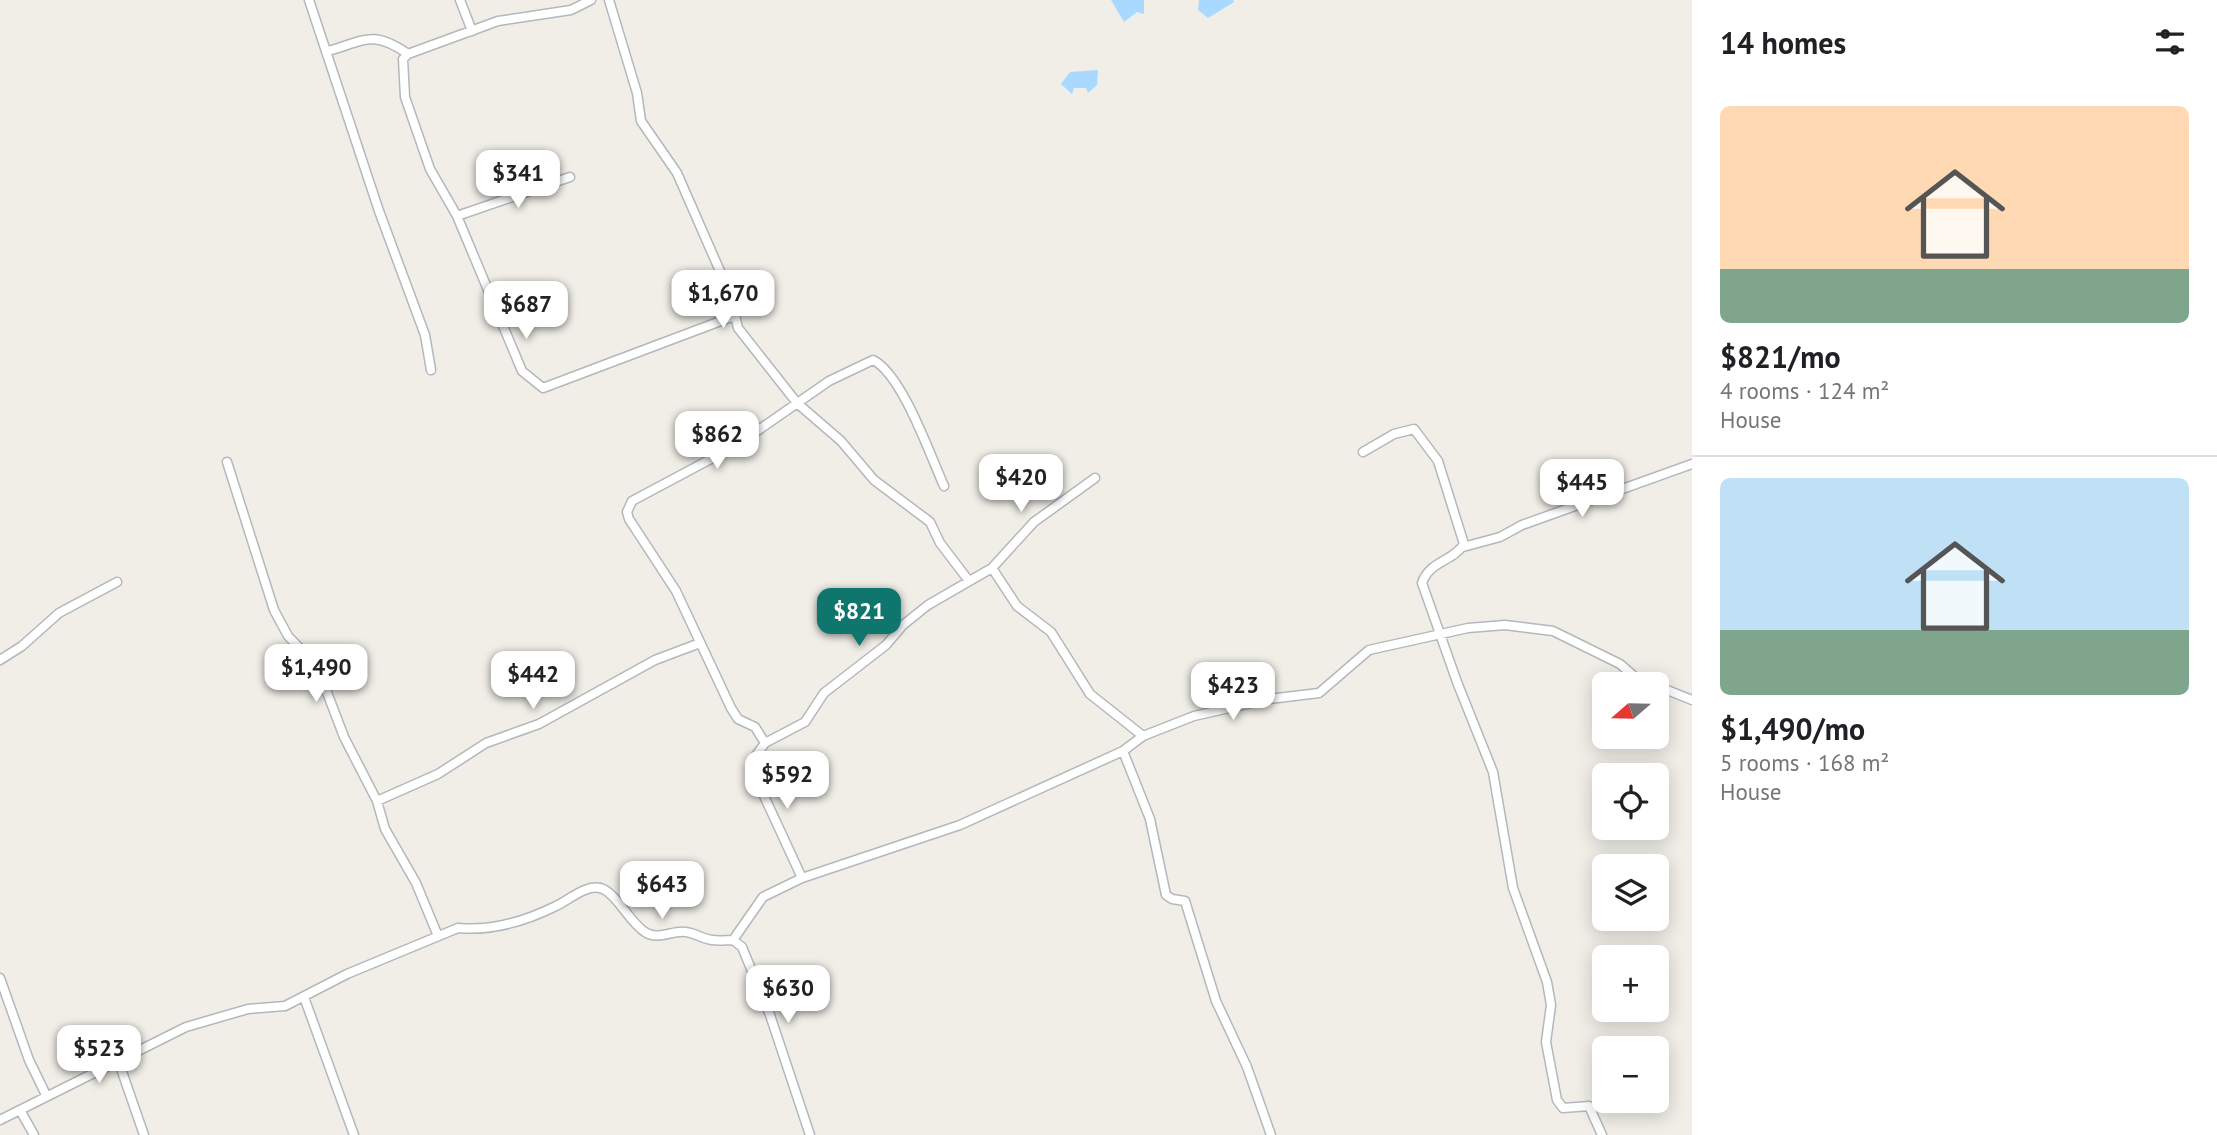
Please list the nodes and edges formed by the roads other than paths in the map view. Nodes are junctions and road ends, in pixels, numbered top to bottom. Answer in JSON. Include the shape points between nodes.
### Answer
{"nodes":[{"id":1,"x":309,"y":0,"type":"edge"},
{"id":2,"x":460,"y":0,"type":"edge"},
{"id":3,"x":591,"y":0,"type":"edge"},
{"id":4,"x":609,"y":0,"type":"edge"},
{"id":5,"x":472,"y":31,"type":"junction"},
{"id":6,"x":328,"y":51,"type":"junction"},
{"id":7,"x":408,"y":54,"type":"junction"},
{"id":8,"x":570,"y":177,"type":"dead end"},
{"id":9,"x":457,"y":216,"type":"junction"},
{"id":10,"x":734,"y":316,"type":"junction"},
{"id":11,"x":431,"y":370,"type":"dead end"},
{"id":12,"x":796,"y":403,"type":"junction"},
{"id":13,"x":1363,"y":452,"type":"dead end"},
{"id":14,"x":227,"y":462,"type":"dead end"},
{"id":15,"x":1692,"y":464,"type":"edge"},
{"id":16,"x":1095,"y":478,"type":"dead end"},
{"id":17,"x":944,"y":486,"type":"dead end"},
{"id":18,"x":1463,"y":547,"type":"junction"},
{"id":19,"x":992,"y":568,"type":"junction"},
{"id":20,"x":969,"y":581,"type":"junction"},
{"id":21,"x":117,"y":582,"type":"dead end"},
{"id":22,"x":1440,"y":637,"type":"junction"},
{"id":23,"x":700,"y":643,"type":"junction"},
{"id":24,"x":0,"y":660,"type":"edge"},
{"id":25,"x":1630,"y":672,"type":"edge"},
{"id":26,"x":1670,"y":691,"type":"edge"},
{"id":27,"x":1692,"y":700,"type":"edge"},
{"id":28,"x":1143,"y":736,"type":"junction"},
{"id":29,"x":765,"y":743,"type":"junction"},
{"id":30,"x":1123,"y":751,"type":"junction"},
{"id":31,"x":377,"y":802,"type":"junction"},
{"id":32,"x":802,"y":878,"type":"junction"},
{"id":33,"x":438,"y":936,"type":"junction"},
{"id":34,"x":733,"y":940,"type":"junction"},
{"id":35,"x":0,"y":978,"type":"edge"},
{"id":36,"x":304,"y":997,"type":"junction"},
{"id":37,"x":118,"y":1060,"type":"junction"},
{"id":38,"x":46,"y":1095,"type":"junction"},
{"id":39,"x":20,"y":1110,"type":"junction"},
{"id":40,"x":0,"y":1119,"type":"edge"},
{"id":41,"x":34,"y":1135,"type":"edge"},
{"id":42,"x":144,"y":1135,"type":"edge"},
{"id":43,"x":354,"y":1135,"type":"edge"},
{"id":44,"x":810,"y":1135,"type":"edge"},
{"id":45,"x":1271,"y":1135,"type":"edge"},
{"id":46,"x":1602,"y":1135,"type":"edge"}],
"edges":[{"from":1,"to":6,"type":"street"},
{"from":2,"to":5,"type":"street"},
{"from":3,"to":5,"type":"street","via":[[571,10],[499,21]]},
{"from":4,"to":10,"type":"street","via":[[641,121],[677,173],[730,294]]},
{"from":5,"to":7,"type":"street"},
{"from":6,"to":7,"type":"street","via":[[374,37],[386,39]]},
{"from":6,"to":11,"type":"street","via":[[379,211],[425,334]]},
{"from":7,"to":9,"type":"street","via":[[403,59],[405,96],[430,169]]},
{"from":8,"to":9,"type":"street"},
{"from":9,"to":10,"type":"street","via":[[523,370],[543,388]]},
{"from":10,"to":12,"type":"street","via":[[738,328]]},
{"from":12,"to":17,"type":"street","via":[[873,360],[882,365],[903,398]]},
{"from":12,"to":20,"type":"street","via":[[841,441],[874,480],[930,522]]},
{"from":12,"to":23,"type":"street","via":[[737,445],[632,501],[627,512],[676,592]]},
{"from":13,"to":18,"type":"street","via":[[1394,434],[1410,429],[1419,432],[1438,461]]},
{"from":14,"to":31,"type":"street","via":[[274,610],[288,636],[317,666],[344,737]]},
{"from":15,"to":18,"type":"street"},
{"from":16,"to":19,"type":"street","via":[[1034,522]]},
{"from":18,"to":22,"type":"street","via":[[1437,562],[1422,583]]},
{"from":19,"to":20,"type":"street"},
{"from":19,"to":28,"type":"street","via":[[1017,606],[1051,632],[1090,694]]},
{"from":20,"to":29,"type":"street","via":[[903,625],[886,645],[824,693],[805,722]]},
{"from":21,"to":24,"type":"street","via":[[59,613]]},
{"from":22,"to":25,"type":"street","via":[[1468,628],[1504,625],[1553,631]]},
{"from":22,"to":28,"type":"street","via":[[1369,650],[1319,693],[1194,716]]},
{"from":22,"to":46,"type":"street","via":[[1493,772],[1513,888],[1547,982],[1551,1006],[1546,1042],[1557,1100],[1563,1108],[1589,1106]]},
{"from":23,"to":29,"type":"street","via":[[738,719],[755,727]]},
{"from":23,"to":31,"type":"street","via":[[655,660],[539,724],[486,743],[438,774]]},
{"from":26,"to":27,"type":"street"},
{"from":28,"to":30,"type":"street"},
{"from":29,"to":32,"type":"street","via":[[752,761],[753,772]]},
{"from":30,"to":32,"type":"street","via":[[960,825]]},
{"from":30,"to":45,"type":"street","via":[[1150,820],[1166,895],[1185,901],[1216,1001],[1247,1067]]},
{"from":31,"to":33,"type":"street","via":[[385,829],[416,883]]},
{"from":32,"to":34,"type":"street","via":[[763,897]]},
{"from":33,"to":34,"type":"street","via":[[458,928],[478,930],[515,922],[598,887],[609,892],[629,920],[647,934],[659,937],[688,932],[711,940]]},
{"from":33,"to":36,"type":"street"},
{"from":34,"to":44,"type":"street","via":[[742,947],[770,1015]]},
{"from":35,"to":38,"type":"street"},
{"from":36,"to":37,"type":"street","via":[[285,1006],[248,1009],[186,1027]]},
{"from":36,"to":43,"type":"street"},
{"from":37,"to":38,"type":"street"},
{"from":37,"to":42,"type":"street"},
{"from":38,"to":39,"type":"street"},
{"from":39,"to":40,"type":"street"},
{"from":39,"to":41,"type":"street"}]}
